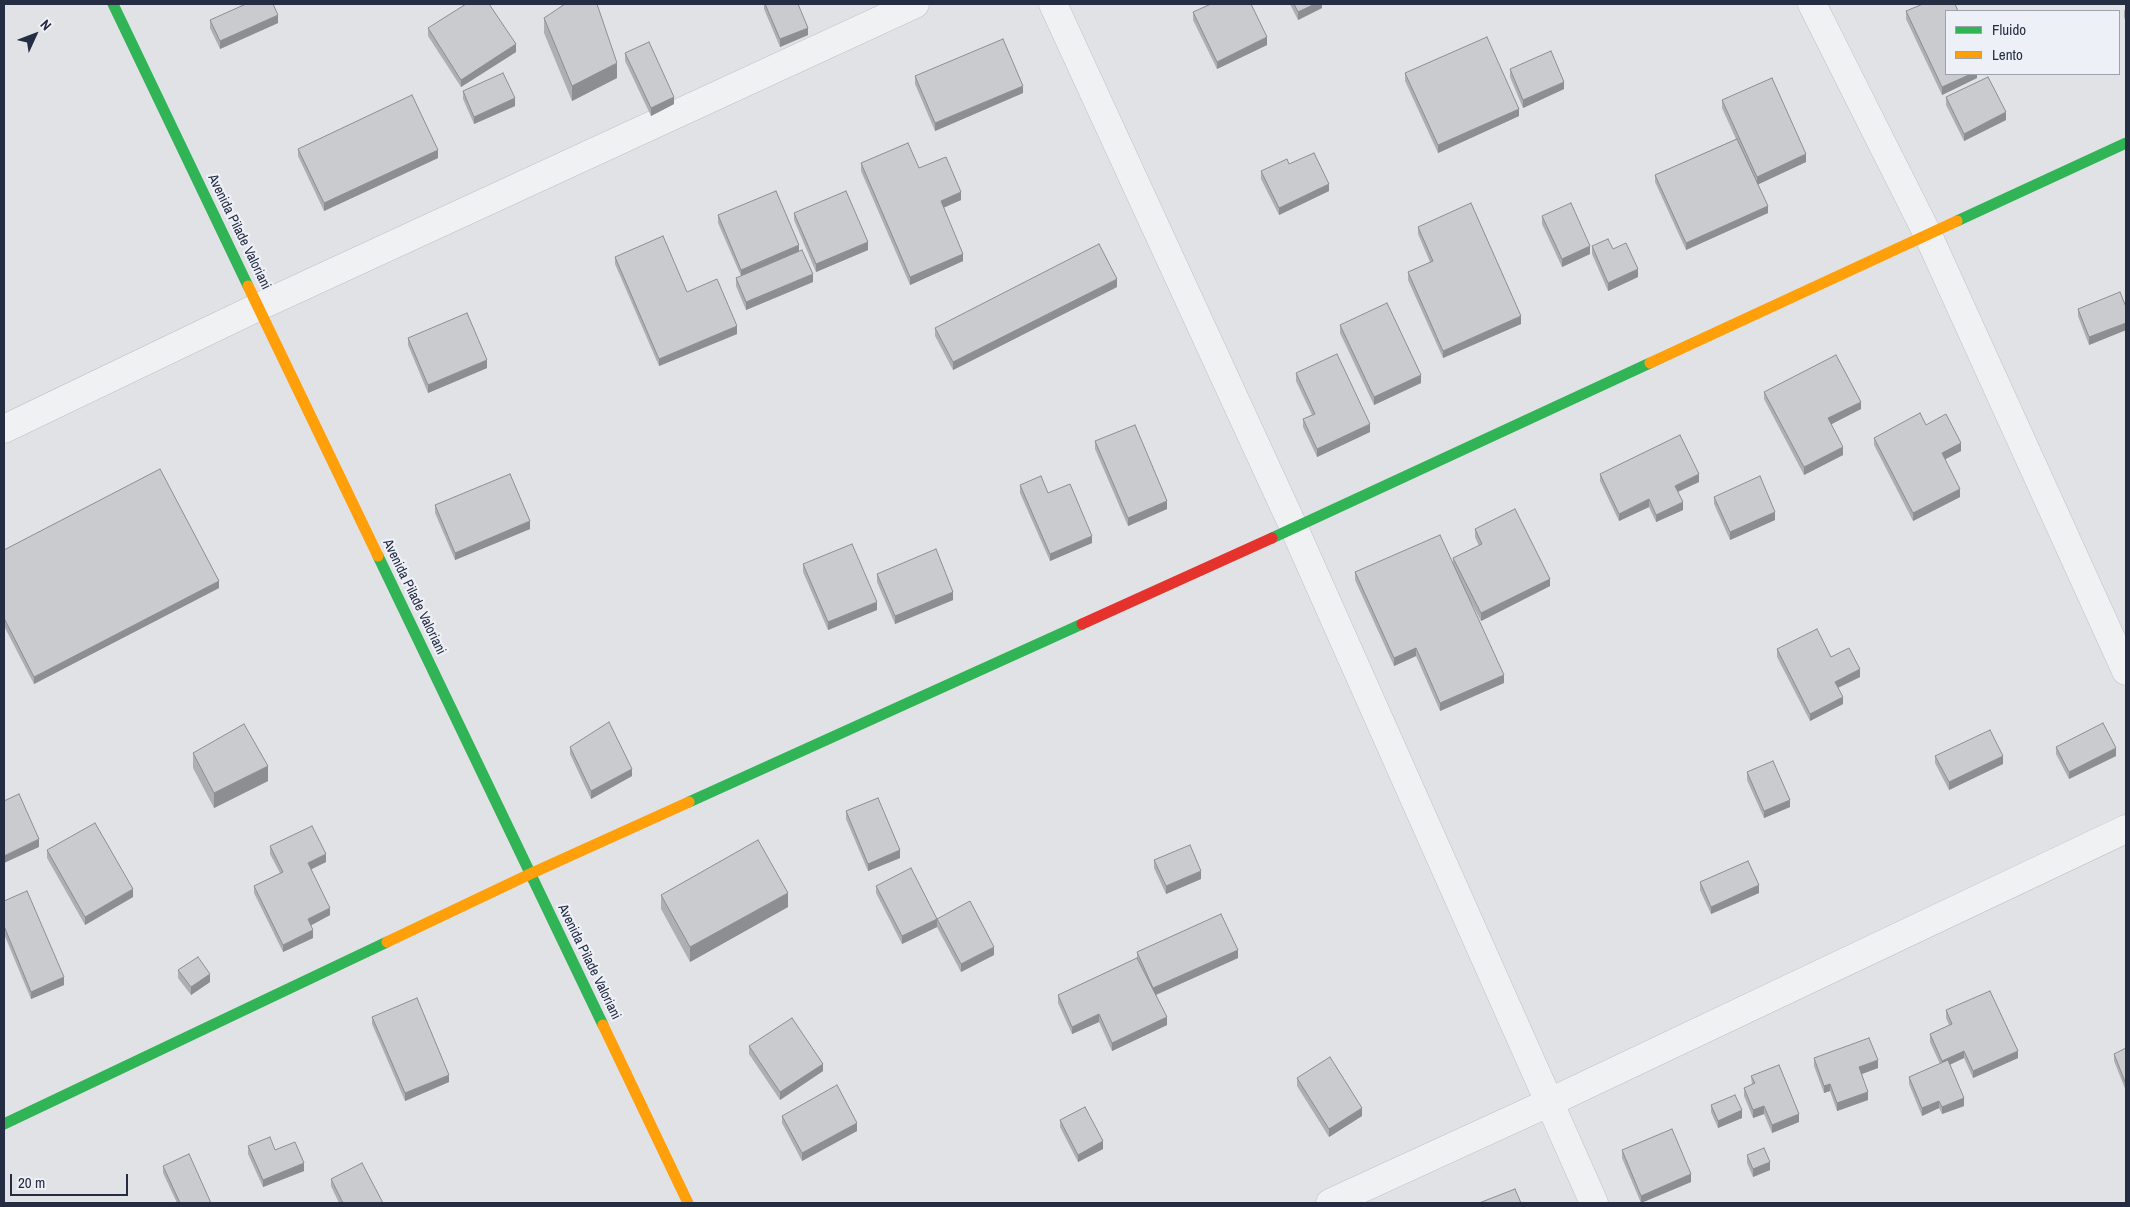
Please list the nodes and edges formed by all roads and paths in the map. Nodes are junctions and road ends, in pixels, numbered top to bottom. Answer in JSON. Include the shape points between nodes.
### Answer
{"nodes":[{"id":1,"x":113,"y":4,"type":"edge"},
{"id":2,"x":915,"y":4,"type":"edge"},
{"id":3,"x":1053,"y":4,"type":"edge"},
{"id":4,"x":1812,"y":4,"type":"edge"},
{"id":5,"x":2126,"y":143,"type":"edge"},
{"id":6,"x":1928,"y":234,"type":"junction"},
{"id":7,"x":258,"y":308,"type":"junction"},
{"id":8,"x":4,"y":429,"type":"edge"},
{"id":9,"x":1294,"y":528,"type":"junction"},
{"id":10,"x":2126,"y":671,"type":"edge"},
{"id":11,"x":2126,"y":828,"type":"edge"},
{"id":12,"x":530,"y":874,"type":"junction"},
{"id":13,"x":1548,"y":1103,"type":"junction"},
{"id":14,"x":4,"y":1124,"type":"edge"},
{"id":15,"x":688,"y":1203,"type":"edge"},
{"id":16,"x":1330,"y":1203,"type":"edge"},
{"id":17,"x":1594,"y":1203,"type":"edge"}],
"edges":[{"from":1,"to":7,"type":"street","name":"Avenida Pilade Valoriani"},
{"from":2,"to":7,"type":"street"},
{"from":3,"to":9,"type":"street"},
{"from":4,"to":6,"type":"street"},
{"from":5,"to":6,"type":"street"},
{"from":6,"to":9,"type":"street"},
{"from":6,"to":10,"type":"street"},
{"from":7,"to":8,"type":"street"},
{"from":7,"to":12,"type":"street","name":"Avenida Pilade Valoriani"},
{"from":9,"to":12,"type":"street"},
{"from":9,"to":13,"type":"street"},
{"from":11,"to":13,"type":"street"},
{"from":12,"to":14,"type":"street"},
{"from":12,"to":15,"type":"street","name":"Avenida Pilade Valoriani"},
{"from":13,"to":16,"type":"street"},
{"from":13,"to":17,"type":"street"}]}
